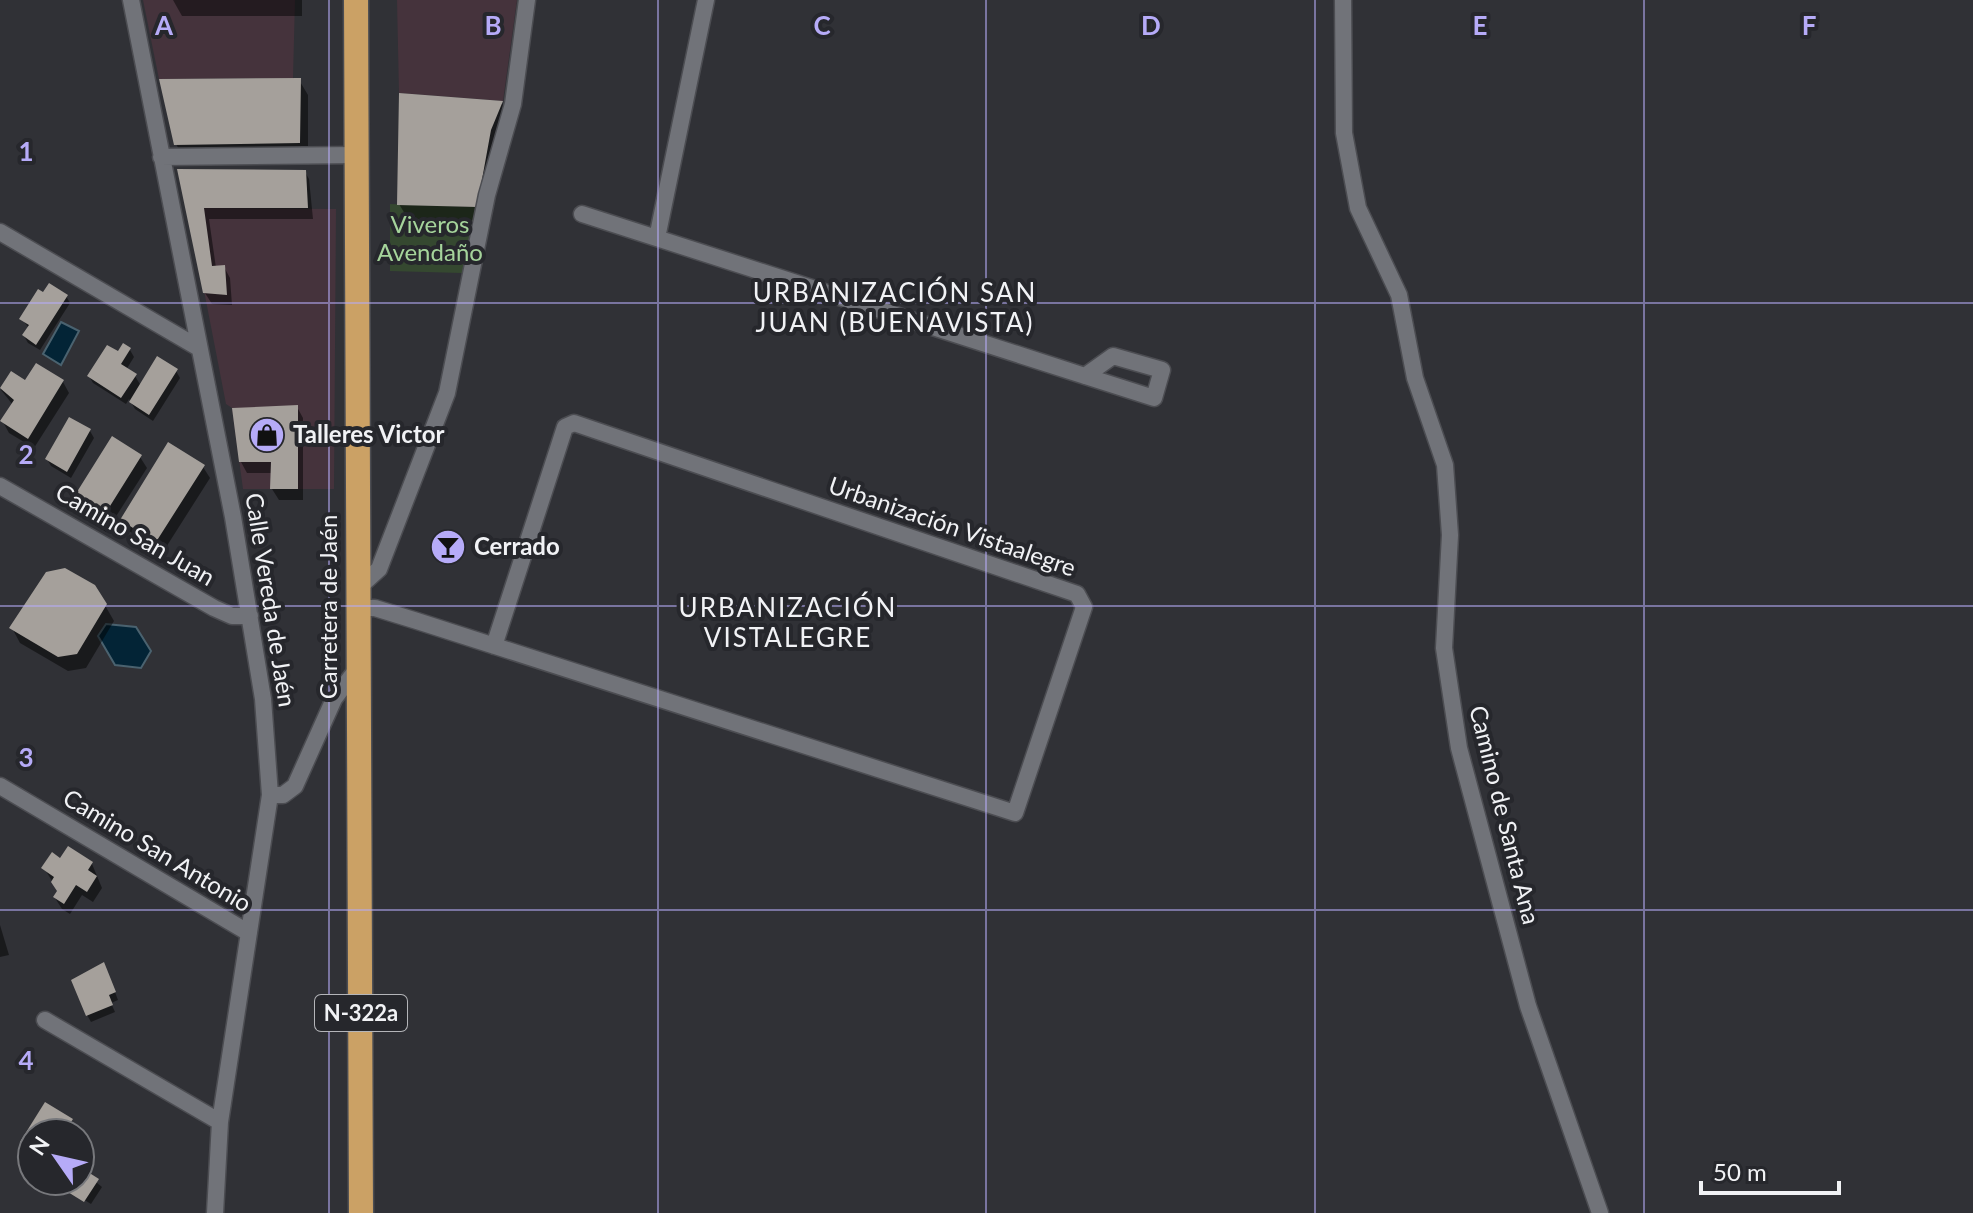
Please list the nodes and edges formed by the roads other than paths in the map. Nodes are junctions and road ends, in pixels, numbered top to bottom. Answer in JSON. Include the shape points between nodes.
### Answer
{"nodes":[{"id":1,"x":131,"y":0,"type":"edge"},
{"id":2,"x":356,"y":0,"type":"edge"},
{"id":3,"x":527,"y":0,"type":"edge"},
{"id":4,"x":706,"y":0,"type":"edge"},
{"id":5,"x":1343,"y":0,"type":"edge"},
{"id":6,"x":356,"y":155,"type":"junction"},
{"id":7,"x":161,"y":157,"type":"junction"},
{"id":8,"x":582,"y":214,"type":"dead end"},
{"id":9,"x":0,"y":232,"type":"edge"},
{"id":10,"x":657,"y":238,"type":"junction"},
{"id":11,"x":199,"y":348,"type":"junction"},
{"id":12,"x":1085,"y":376,"type":"dead end"},
{"id":13,"x":0,"y":486,"type":"edge"},
{"id":14,"x":357,"y":598,"type":"junction"},
{"id":15,"x":250,"y":616,"type":"junction"},
{"id":16,"x":494,"y":646,"type":"junction"},
{"id":17,"x":357,"y":669,"type":"junction"},
{"id":18,"x":0,"y":786,"type":"edge"},
{"id":19,"x":270,"y":795,"type":"junction"},
{"id":20,"x":249,"y":933,"type":"junction"},
{"id":21,"x":45,"y":1020,"type":"dead end"},
{"id":22,"x":220,"y":1122,"type":"junction"},
{"id":23,"x":215,"y":1213,"type":"edge"},
{"id":24,"x":361,"y":1213,"type":"edge"},
{"id":25,"x":1600,"y":1213,"type":"edge"}],
"edges":[{"from":1,"to":7,"type":"street","name":"Calle Vereda de Jaén"},
{"from":2,"to":6,"type":"highway","name":"Carretera de Jaén","number":"N-322a"},
{"from":3,"to":14,"type":"street","via":[[513,104],[487,195],[447,393],[379,569]]},
{"from":4,"to":10,"type":"street"},
{"from":5,"to":25,"type":"street","name":"Camino de Santa Ana","via":[[1344,133],[1358,208],[1399,295],[1415,378],[1445,465],[1450,535],[1444,648],[1459,748],[1528,1006]]},
{"from":6,"to":7,"type":"street"},
{"from":6,"to":14,"type":"highway","name":"Carretera de Jaén","number":"N-322a"},
{"from":7,"to":11,"type":"street","name":"Calle Vereda de Jaén"},
{"from":8,"to":10,"type":"street"},
{"from":9,"to":11,"type":"street"},
{"from":10,"to":12,"type":"street"},
{"from":11,"to":15,"type":"street","name":"Calle Vereda de Jaén"},
{"from":13,"to":15,"type":"street","name":"Camino San Juan","via":[[214,608]]},
{"from":14,"to":16,"type":"street","name":"Urbanización Vistaalegre"},
{"from":14,"to":17,"type":"highway","name":"Carretera de Jaén","number":"N-322a"},
{"from":15,"to":19,"type":"street","name":"Calle Vereda de Jaén"},
{"from":16,"to":16,"type":"street","name":"Urbanización Vistaalegre","via":[[1015,813],[1084,607],[1077,594],[574,423],[565,427]]},
{"from":17,"to":19,"type":"street","via":[[334,699],[295,786],[283,795]]},
{"from":17,"to":24,"type":"highway","name":"Carretera de Jaén","number":"N-322a"},
{"from":18,"to":20,"type":"street","name":"Camino San Antonio"},
{"from":19,"to":20,"type":"street","name":"Calle Vereda de Jaén"},
{"from":20,"to":22,"type":"street","name":"Calle Vereda de Jaén"},
{"from":21,"to":22,"type":"street"},
{"from":22,"to":23,"type":"street","name":"Calle Vereda de Jaén"}]}
